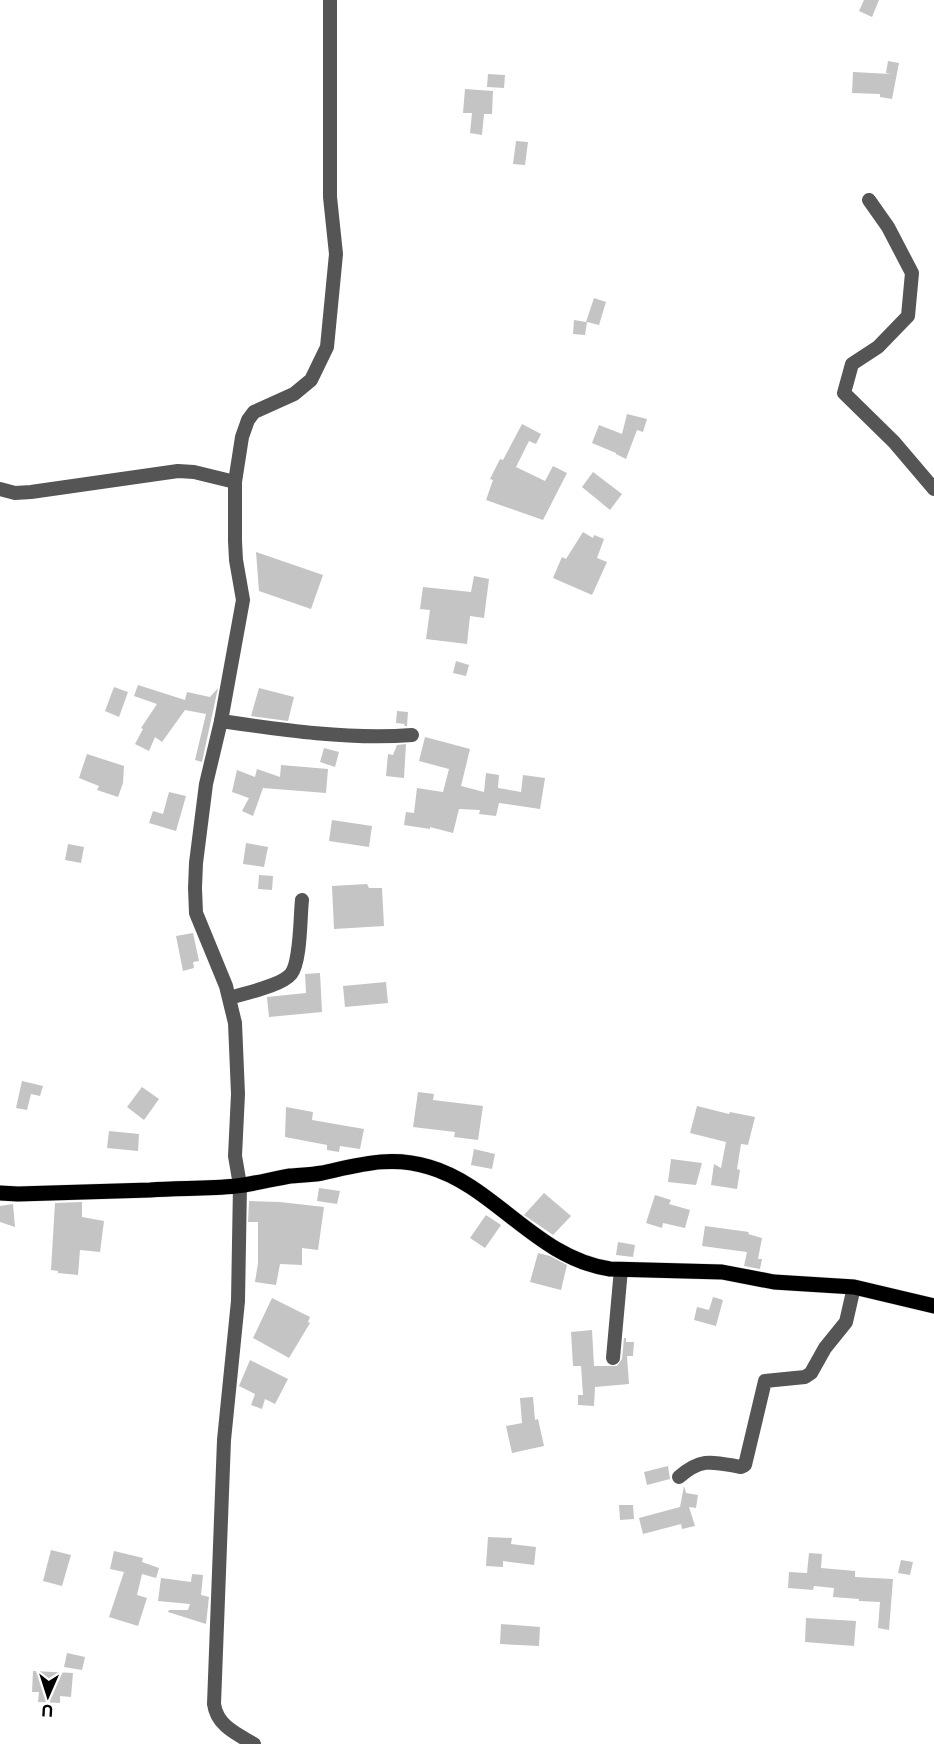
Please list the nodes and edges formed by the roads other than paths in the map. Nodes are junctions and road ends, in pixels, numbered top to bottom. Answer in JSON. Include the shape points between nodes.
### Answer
{"nodes":[{"id":1,"x":330,"y":0,"type":"edge"},
{"id":2,"x":869,"y":200,"type":"dead end"},
{"id":3,"x":235,"y":482,"type":"junction"},
{"id":4,"x":0,"y":489,"type":"edge"},
{"id":5,"x":934,"y":489,"type":"edge"},
{"id":6,"x":221,"y":721,"type":"junction"},
{"id":7,"x":412,"y":735,"type":"dead end"},
{"id":8,"x":302,"y":900,"type":"dead end"},
{"id":9,"x":230,"y":998,"type":"junction"},
{"id":10,"x":240,"y":1185,"type":"junction"},
{"id":11,"x":0,"y":1193,"type":"edge"},
{"id":12,"x":621,"y":1269,"type":"junction"},
{"id":13,"x":854,"y":1287,"type":"junction"},
{"id":14,"x":934,"y":1306,"type":"edge"},
{"id":15,"x":613,"y":1358,"type":"dead end"},
{"id":16,"x":679,"y":1477,"type":"dead end"},
{"id":17,"x":254,"y":1744,"type":"edge"}],
"edges":[{"from":1,"to":3,"type":"street","via":[[330,197],[336,254],[327,347],[304,388],[251,416],[238,453]]},
{"from":2,"to":5,"type":"street","via":[[912,273],[908,316],[878,347],[852,364],[844,393]]},
{"from":3,"to":4,"type":"street","via":[[178,471],[31,492]]},
{"from":3,"to":6,"type":"street","via":[[235,550],[243,600]]},
{"from":6,"to":7,"type":"street","via":[[326,733]]},
{"from":6,"to":9,"type":"street","via":[[206,784],[195,888],[196,913]]},
{"from":8,"to":9,"type":"street","via":[[296,963],[291,973],[282,981]]},
{"from":9,"to":10,"type":"street","via":[[235,1023],[235,1156]]},
{"from":10,"to":11,"type":"main road"},
{"from":10,"to":12,"type":"main road","via":[[380,1161],[416,1164],[444,1172],[466,1185],[555,1249],[595,1267]]},
{"from":10,"to":17,"type":"street","via":[[238,1300],[224,1450],[214,1704],[222,1724]]},
{"from":12,"to":13,"type":"main road","via":[[722,1272],[774,1282]]},
{"from":12,"to":15,"type":"street"},
{"from":13,"to":14,"type":"main road"},
{"from":13,"to":16,"type":"street","via":[[846,1322],[825,1348],[812,1373],[765,1381],[744,1466],[711,1462],[693,1465]]}]}
